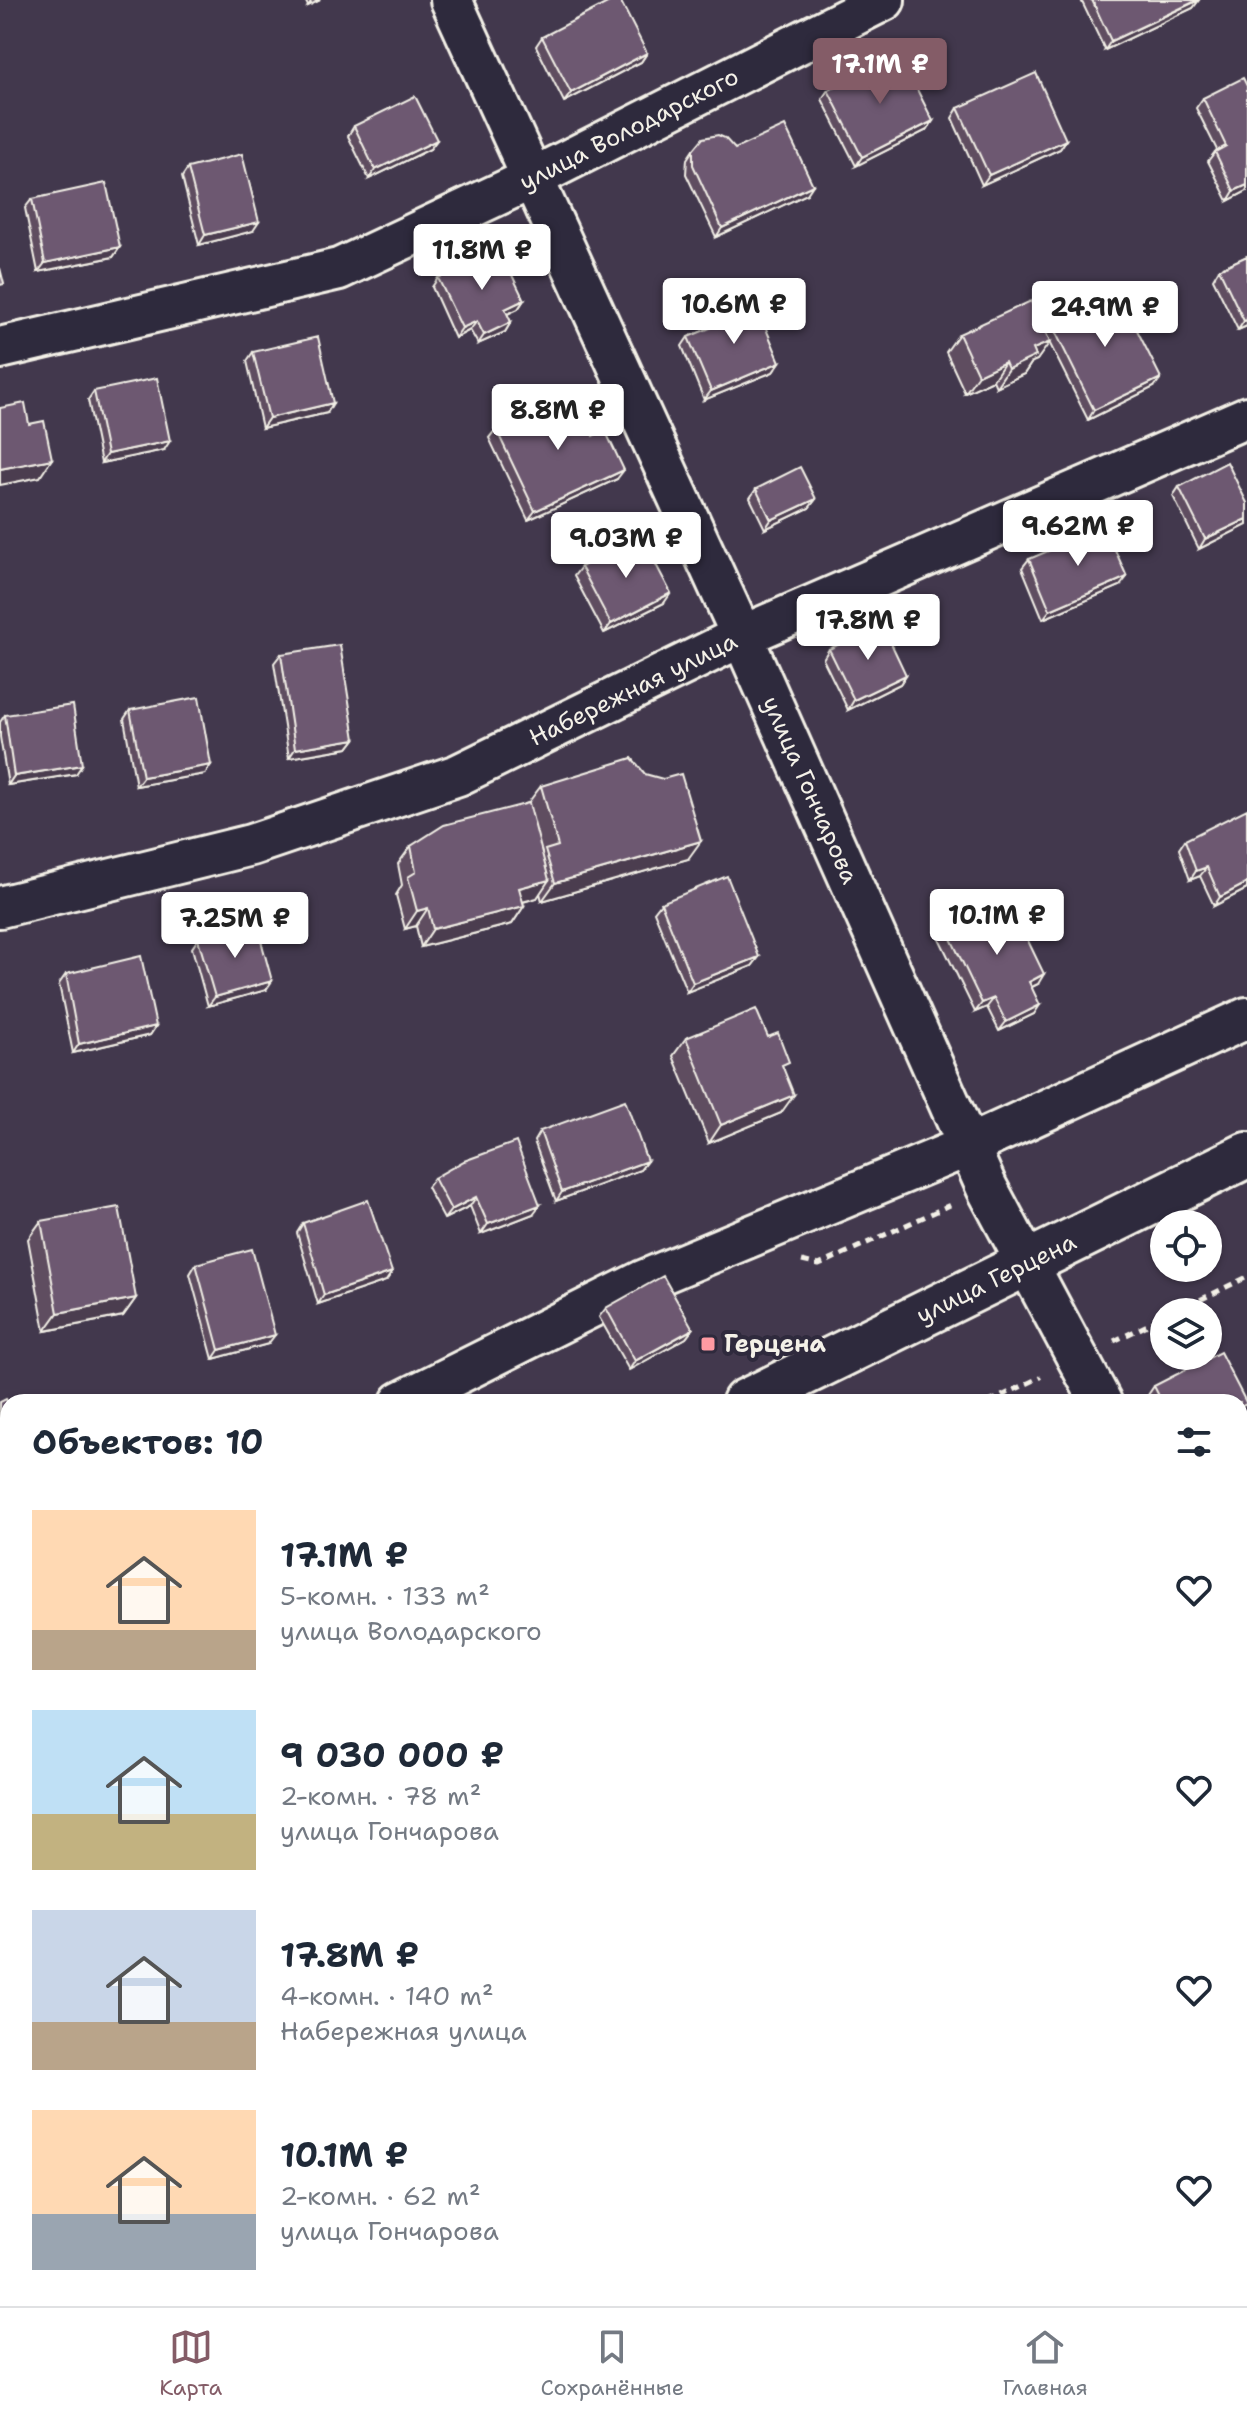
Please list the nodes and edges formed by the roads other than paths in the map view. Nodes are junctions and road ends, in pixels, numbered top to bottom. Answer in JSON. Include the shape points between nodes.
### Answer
{"nodes":[{"id":1,"x":451,"y":0,"type":"edge"},
{"id":2,"x":884,"y":0,"type":"edge"},
{"id":3,"x":533,"y":178,"type":"junction"},
{"id":4,"x":0,"y":348,"type":"edge"},
{"id":5,"x":1247,"y":417,"type":"edge"},
{"id":6,"x":742,"y":636,"type":"junction"},
{"id":7,"x":0,"y":907,"type":"edge"},
{"id":8,"x":1247,"y":1018,"type":"edge"},
{"id":9,"x":968,"y":1146,"type":"junction"},
{"id":10,"x":1247,"y":1155,"type":"edge"},
{"id":11,"x":1025,"y":1263,"type":"junction"},
{"id":12,"x":417,"y":1394,"type":"edge"},
{"id":13,"x":761,"y":1394,"type":"edge"},
{"id":14,"x":1097,"y":1394,"type":"edge"}],
"edges":[{"from":1,"to":3,"type":"street","name":"улица Гончарова"},
{"from":2,"to":3,"type":"street","name":"улица Володарского"},
{"from":3,"to":4,"type":"street","name":"улица Володарского","via":[[339,269]]},
{"from":3,"to":6,"type":"street","name":"улица Гончарова"},
{"from":5,"to":6,"type":"street","name":"Набережная улица"},
{"from":6,"to":7,"type":"street","name":"Набережная улица","via":[[458,775],[251,845]]},
{"from":6,"to":9,"type":"street","name":"улица Гончарова"},
{"from":8,"to":9,"type":"street"},
{"from":9,"to":11,"type":"street","name":"улица Гончарова"},
{"from":9,"to":12,"type":"street","via":[[643,1281]]},
{"from":10,"to":11,"type":"main road","name":"улица Герцена"},
{"from":11,"to":13,"type":"main road","name":"улица Герцена"},
{"from":11,"to":14,"type":"street","name":"улица Гончарова"}]}
